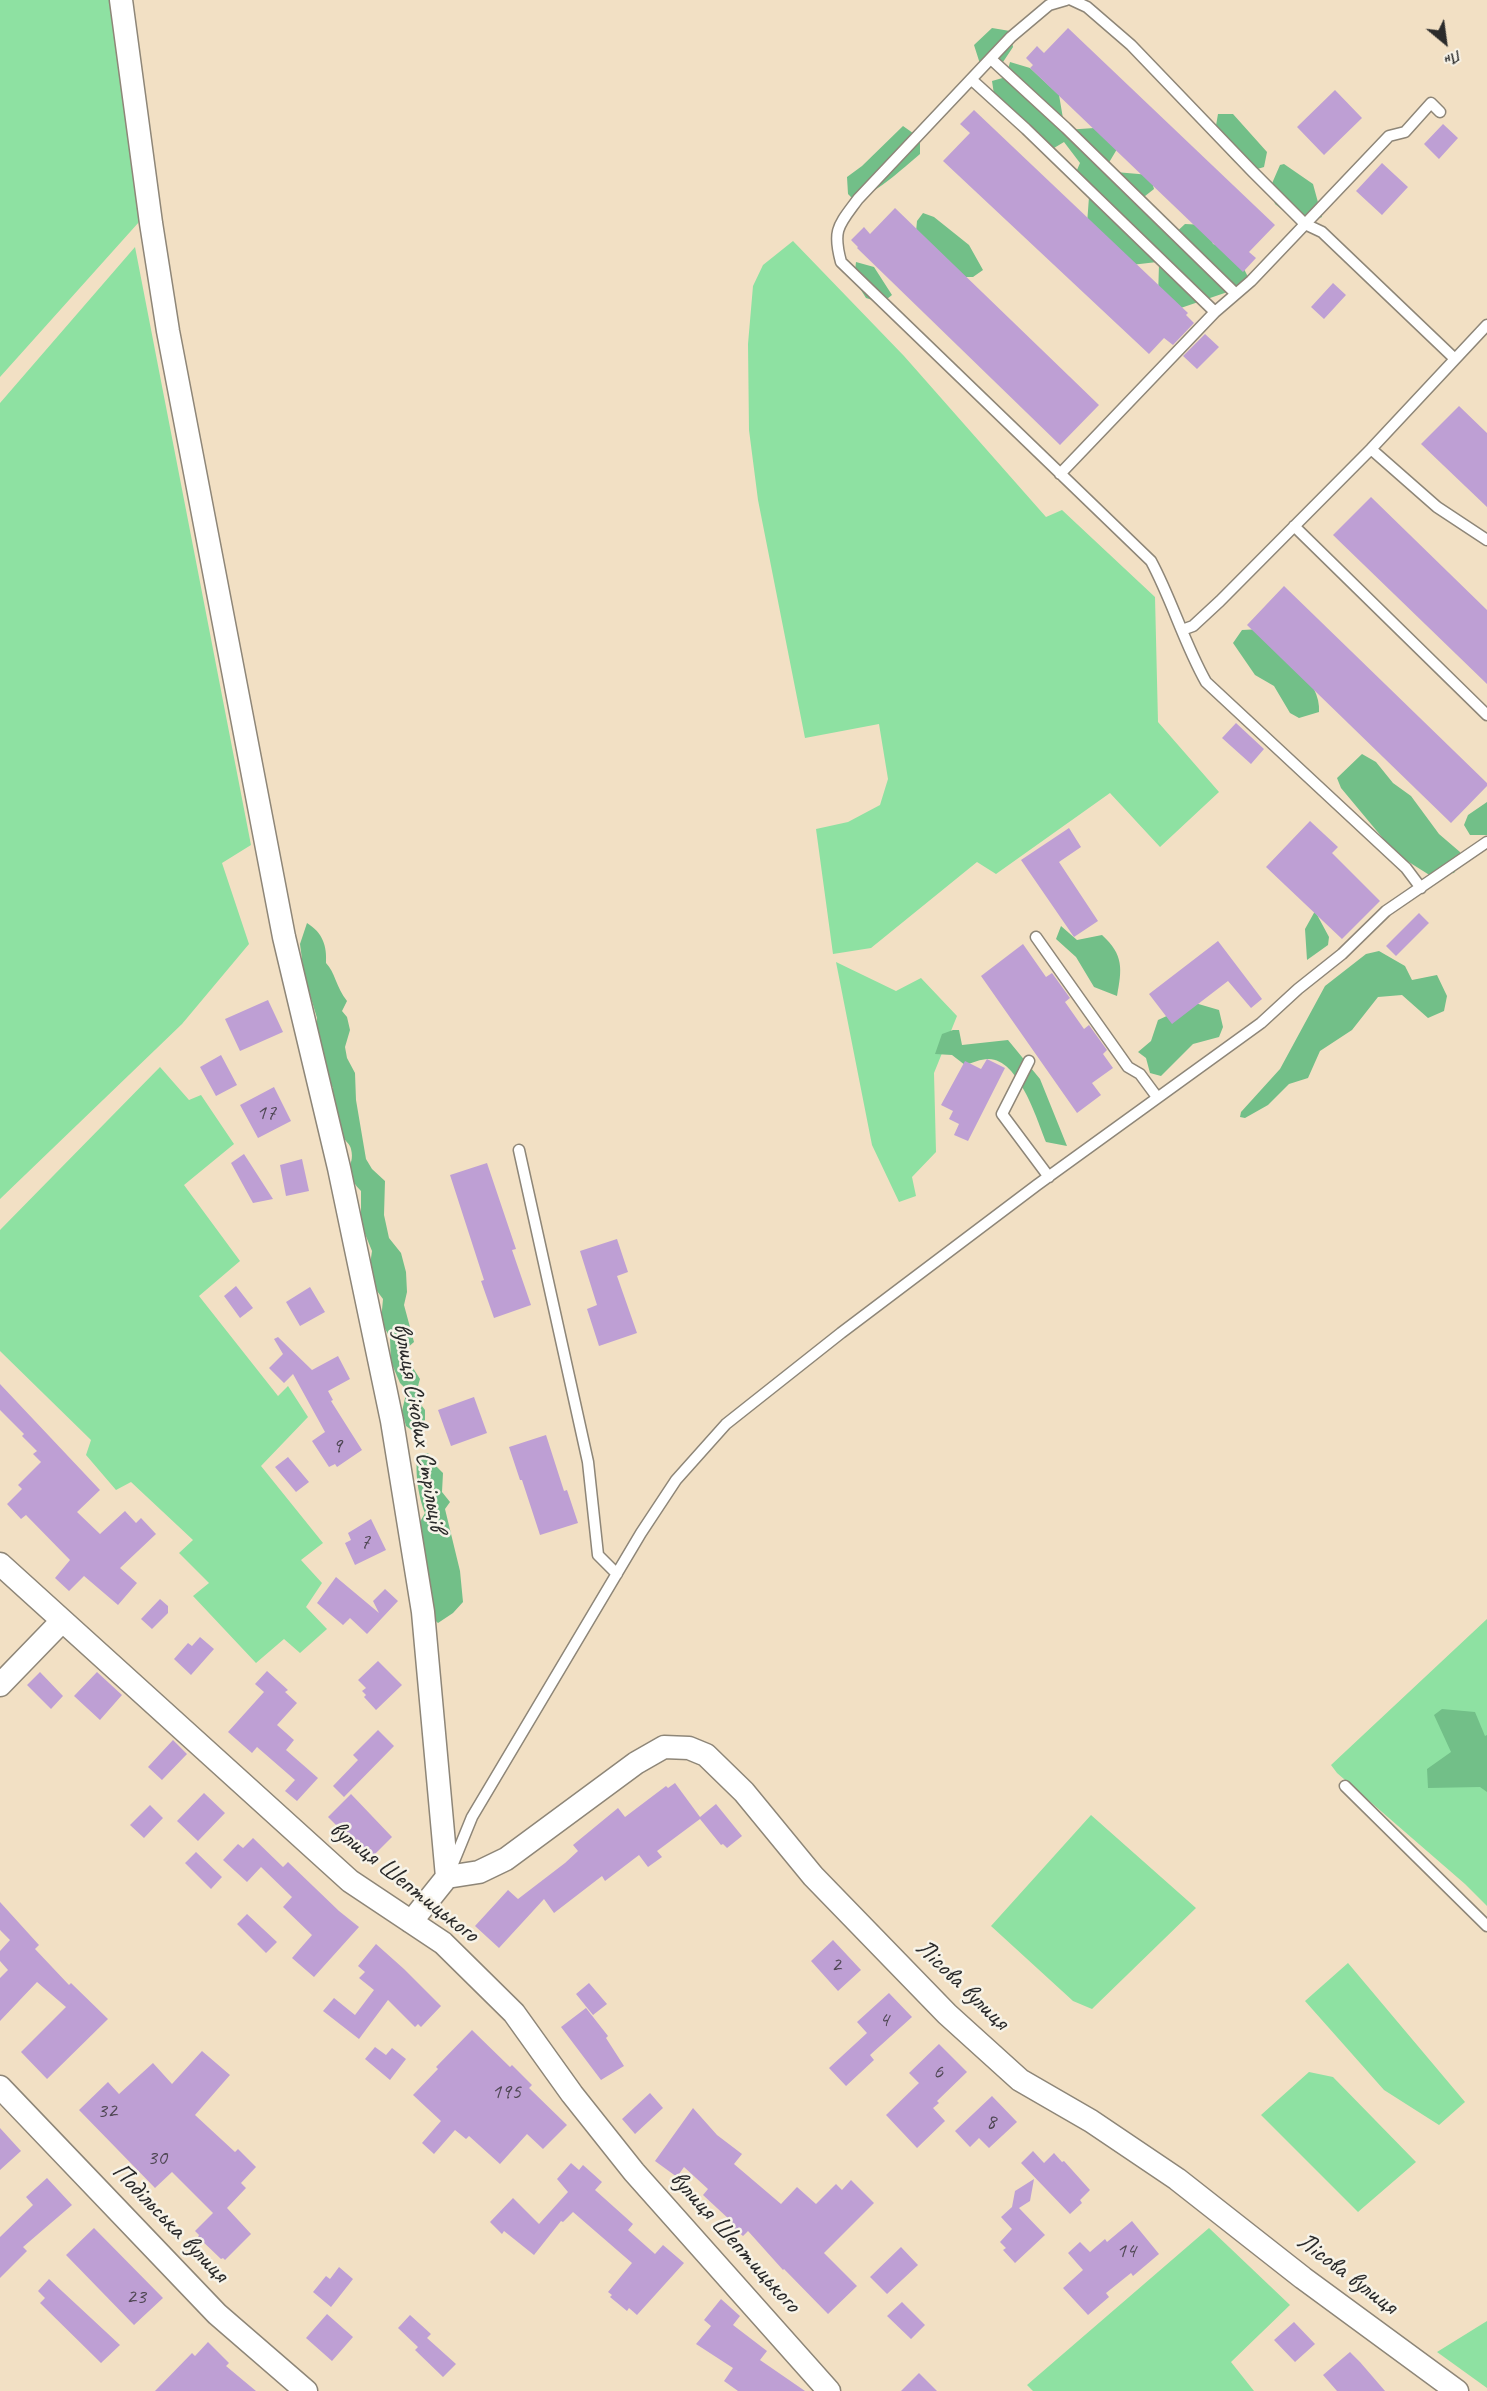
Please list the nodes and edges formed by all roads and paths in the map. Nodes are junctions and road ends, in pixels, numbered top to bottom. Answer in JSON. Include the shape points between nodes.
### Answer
{"nodes":[{"id":1,"x":121,"y":0,"type":"edge"},
{"id":2,"x":1066,"y":0,"type":"edge"},
{"id":3,"x":1072,"y":0,"type":"edge"},
{"id":4,"x":991,"y":59,"type":"junction"},
{"id":5,"x":972,"y":80,"type":"junction"},
{"id":6,"x":1440,"y":112,"type":"dead end"},
{"id":7,"x":1305,"y":224,"type":"junction"},
{"id":8,"x":1235,"y":294,"type":"junction"},
{"id":9,"x":1215,"y":312,"type":"junction"},
{"id":10,"x":1487,"y":326,"type":"edge"},
{"id":11,"x":1455,"y":359,"type":"junction"},
{"id":12,"x":1371,"y":449,"type":"junction"},
{"id":13,"x":1060,"y":474,"type":"junction"},
{"id":14,"x":1294,"y":526,"type":"junction"},
{"id":15,"x":1487,"y":540,"type":"edge"},
{"id":16,"x":1182,"y":630,"type":"junction"},
{"id":17,"x":1487,"y":715,"type":"edge"},
{"id":18,"x":1487,"y":842,"type":"edge"},
{"id":19,"x":1422,"y":888,"type":"junction"},
{"id":20,"x":1036,"y":937,"type":"dead end"},
{"id":21,"x":1029,"y":1061,"type":"dead end"},
{"id":22,"x":1157,"y":1097,"type":"junction"},
{"id":23,"x":519,"y":1150,"type":"dead end"},
{"id":24,"x":1049,"y":1177,"type":"junction"},
{"id":25,"x":0,"y":1564,"type":"edge"},
{"id":26,"x":617,"y":1574,"type":"junction"},
{"id":27,"x":62,"y":1621,"type":"junction"},
{"id":28,"x":0,"y":1684,"type":"edge"},
{"id":29,"x":1345,"y":1786,"type":"dead end"},
{"id":30,"x":447,"y":1877,"type":"junction"},
{"id":31,"x":411,"y":1922,"type":"junction"},
{"id":32,"x":1487,"y":1926,"type":"edge"},
{"id":33,"x":0,"y":2087,"type":"edge"},
{"id":34,"x":306,"y":2391,"type":"edge"},
{"id":35,"x":829,"y":2391,"type":"edge"},
{"id":36,"x":1457,"y":2391,"type":"edge"}],
"edges":[{"from":1,"to":30,"type":"street","name":"вулиця Січових Стрільців","via":[[168,331],[284,937],[339,1168],[392,1421],[423,1612]]},
{"from":2,"to":4,"type":"lane","via":[[1049,5]]},
{"from":3,"to":7,"type":"lane","via":[[1087,7],[1131,45]]},
{"from":4,"to":5,"type":"lane"},
{"from":4,"to":8,"type":"lane"},
{"from":5,"to":9,"type":"lane"},
{"from":5,"to":13,"type":"lane","via":[[858,199],[839,224],[836,242],[841,262]]},
{"from":6,"to":7,"type":"lane","via":[[1431,103],[1405,132],[1389,136]]},
{"from":7,"to":8,"type":"lane"},
{"from":7,"to":11,"type":"lane","via":[[1322,232]]},
{"from":8,"to":9,"type":"lane"},
{"from":9,"to":13,"type":"lane"},
{"from":10,"to":11,"type":"lane"},
{"from":11,"to":12,"type":"lane"},
{"from":12,"to":14,"type":"lane"},
{"from":12,"to":15,"type":"lane","via":[[1437,507]]},
{"from":13,"to":16,"type":"lane","via":[[1151,561]]},
{"from":14,"to":16,"type":"lane","via":[[1220,601],[1193,626]]},
{"from":14,"to":17,"type":"lane"},
{"from":16,"to":19,"type":"lane","via":[[1206,682],[1406,868]]},
{"from":18,"to":19,"type":"lane"},
{"from":19,"to":22,"type":"lane","via":[[1386,911],[1261,1023]]},
{"from":20,"to":22,"type":"lane","via":[[1128,1067],[1140,1074]]},
{"from":21,"to":24,"type":"lane","via":[[1002,1114]]},
{"from":22,"to":24,"type":"lane"},
{"from":23,"to":26,"type":"lane","via":[[588,1462],[598,1555]]},
{"from":24,"to":26,"type":"lane","via":[[726,1424],[676,1480]]},
{"from":25,"to":27,"type":"street","name":"вулиця Шептицького"},
{"from":26,"to":30,"type":"lane","via":[[472,1817]]},
{"from":27,"to":28,"type":"street"},
{"from":27,"to":31,"type":"street","name":"вулиця Шептицького","via":[[350,1881]]},
{"from":29,"to":32,"type":"lane"},
{"from":30,"to":31,"type":"street"},
{"from":30,"to":36,"type":"street","name":"Лісова вулиця","via":[[479,1872],[506,1859],[664,1747],[689,1748],[706,1755],[744,1792],[813,1876],[947,2014],[1020,2080],[1091,2121],[1177,2179]]},
{"from":31,"to":35,"type":"street","name":"вулиця Шептицького","via":[[442,1943],[514,2013],[634,2172]]},
{"from":33,"to":34,"type":"street","name":"Подільська вулиця","via":[[218,2314]]}]}
